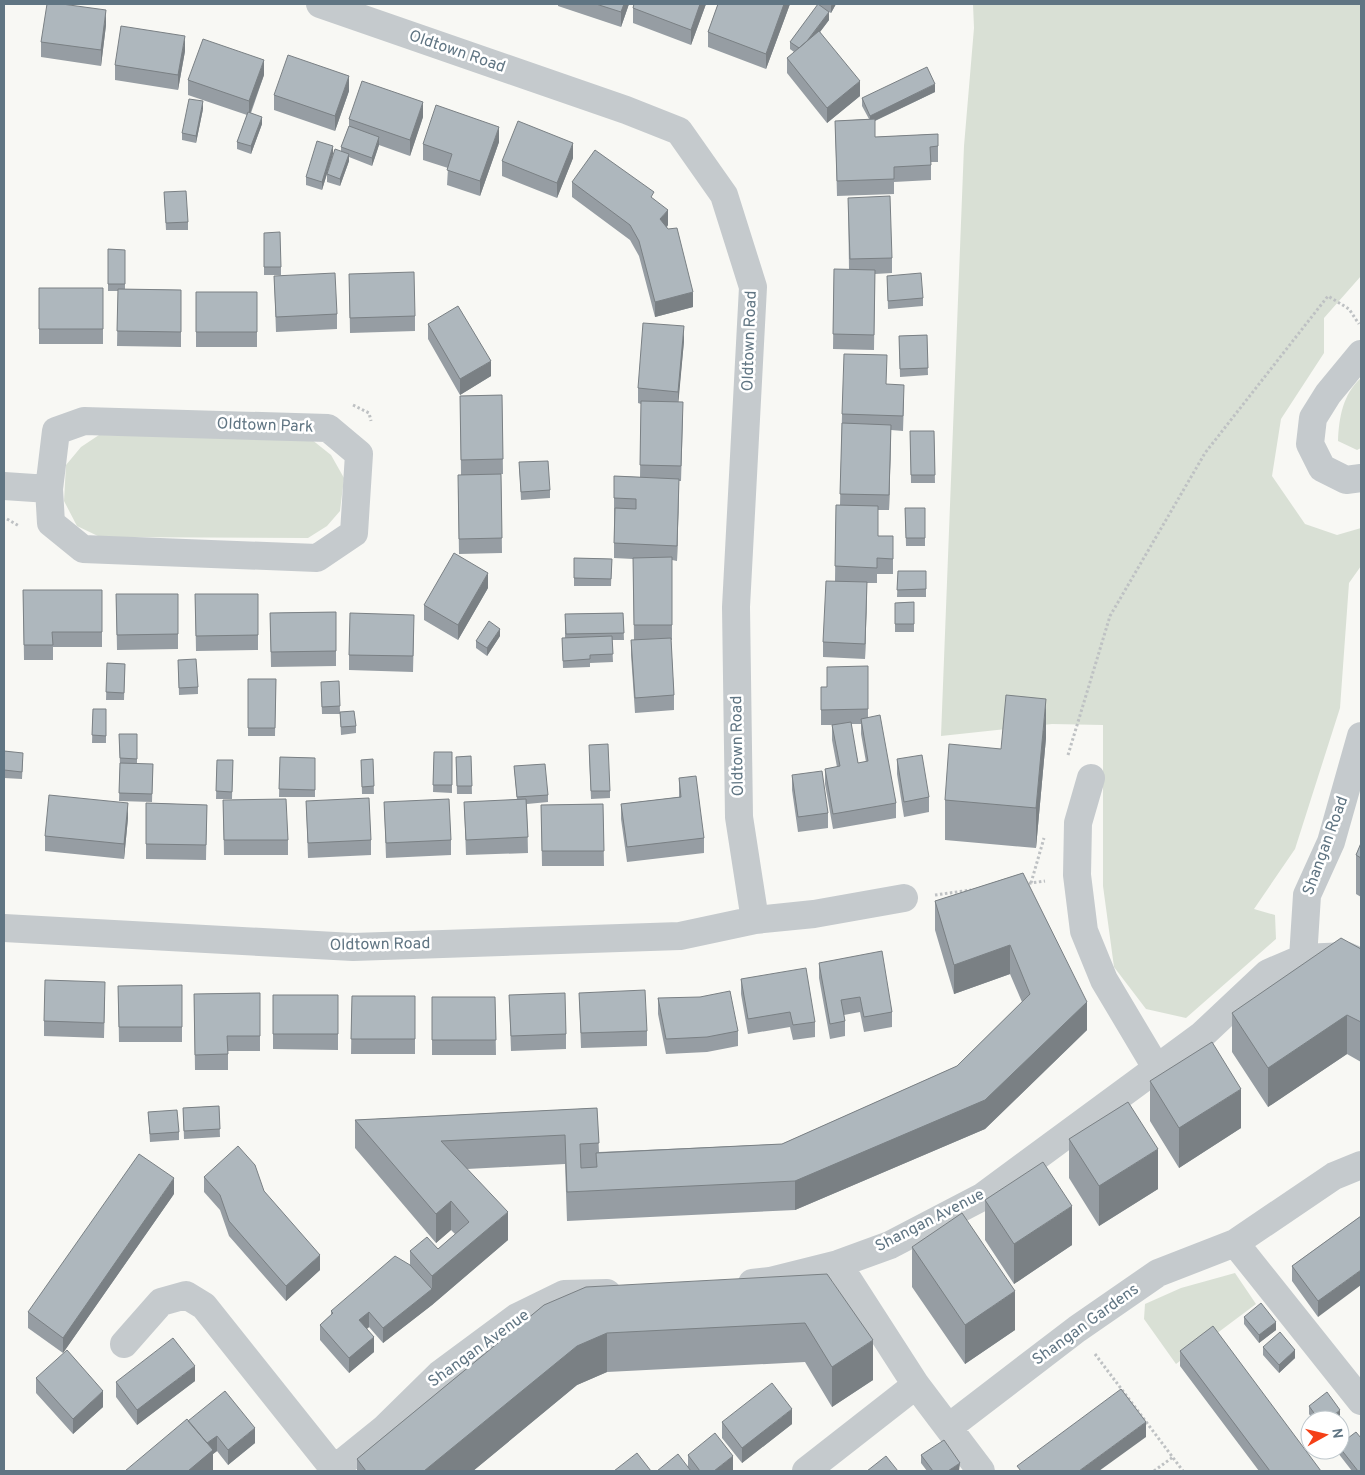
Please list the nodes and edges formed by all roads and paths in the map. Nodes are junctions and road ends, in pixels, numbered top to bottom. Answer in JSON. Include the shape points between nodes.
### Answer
{"nodes":[{"id":1,"x":320,"y":4,"type":"edge"},
{"id":2,"x":1361,"y":327,"type":"edge"},
{"id":3,"x":1361,"y":354,"type":"edge"},
{"id":4,"x":351,"y":404,"type":"dead end"},
{"id":5,"x":371,"y":422,"type":"dead end"},
{"id":6,"x":1361,"y":478,"type":"edge"},
{"id":7,"x":4,"y":486,"type":"edge"},
{"id":8,"x":49,"y":488,"type":"junction"},
{"id":9,"x":4,"y":518,"type":"edge"},
{"id":10,"x":21,"y":527,"type":"dead end"},
{"id":11,"x":1361,"y":736,"type":"edge"},
{"id":12,"x":1066,"y":764,"type":"dead end"},
{"id":13,"x":1091,"y":778,"type":"dead end"},
{"id":14,"x":1045,"y":837,"type":"dead end"},
{"id":15,"x":1076,"y":875,"type":"junction"},
{"id":16,"x":1032,"y":883,"type":"junction"},
{"id":17,"x":1021,"y":885,"type":"edge"},
{"id":18,"x":972,"y":890,"type":"edge"},
{"id":19,"x":904,"y":898,"type":"joint"},
{"id":20,"x":755,"y":920,"type":"junction"},
{"id":21,"x":4,"y":928,"type":"edge"},
{"id":22,"x":1303,"y":958,"type":"junction"},
{"id":23,"x":1361,"y":962,"type":"edge"},
{"id":24,"x":1157,"y":1069,"type":"junction"},
{"id":25,"x":1361,"y":1164,"type":"edge"},
{"id":26,"x":1236,"y":1243,"type":"junction"},
{"id":27,"x":838,"y":1264,"type":"junction"},
{"id":28,"x":722,"y":1286,"type":"edge"},
{"id":29,"x":628,"y":1292,"type":"edge"},
{"id":30,"x":1077,"y":1329,"type":"junction"},
{"id":31,"x":124,"y":1344,"type":"dead end"},
{"id":32,"x":1356,"y":1383,"type":"edge"},
{"id":33,"x":916,"y":1385,"type":"junction"},
{"id":34,"x":949,"y":1427,"type":"junction"},
{"id":35,"x":1173,"y":1457,"type":"junction"},
{"id":36,"x":333,"y":1470,"type":"edge"},
{"id":37,"x":806,"y":1471,"type":"edge"},
{"id":38,"x":981,"y":1471,"type":"edge"},
{"id":39,"x":1154,"y":1471,"type":"edge"},
{"id":40,"x":1183,"y":1471,"type":"edge"}],
"edges":[{"from":1,"to":20,"type":"street","name":"Oldtown Road","via":[[626,110],[679,132],[724,195],[753,286],[736,608],[739,817]]},
{"from":2,"to":12,"type":"path","via":[[1349,309],[1328,296],[1205,453],[1110,616]]},
{"from":3,"to":6,"type":"street","via":[[1313,418],[1310,444],[1322,468],[1346,480]]},
{"from":4,"to":5,"type":"path","via":[[368,413]]},
{"from":7,"to":8,"type":"street"},
{"from":8,"to":8,"type":"street","name":"Oldtown Park","via":[[51,523],[83,549],[317,558],[354,533],[359,454],[328,428],[84,421],[56,431]]},
{"from":9,"to":10,"type":"path"},
{"from":11,"to":22,"type":"street","name":"Shangan Road","via":[[1331,842],[1307,895]]},
{"from":13,"to":15,"type":"street","via":[[1078,823]]},
{"from":14,"to":16,"type":"path"},
{"from":15,"to":16,"type":"path"},
{"from":15,"to":24,"type":"street","via":[[1084,931],[1104,980]]},
{"from":16,"to":17,"type":"path"},
{"from":18,"to":19,"type":"path"},
{"from":19,"to":20,"type":"street","name":"Oldtown Road","via":[[814,914]]},
{"from":20,"to":21,"type":"street","name":"Oldtown Road","via":[[680,936],[353,947]]},
{"from":22,"to":23,"type":"street","via":[[1347,956]]},
{"from":22,"to":24,"type":"street","name":"Shangan Avenue","via":[[1268,973],[1202,1035]]},
{"from":24,"to":27,"type":"street","name":"Shangan Avenue","via":[[982,1197],[890,1245]]},
{"from":25,"to":26,"type":"street","name":"Shangan Gardens","via":[[1334,1176]]},
{"from":26,"to":30,"type":"street","name":"Shangan Gardens","via":[[1158,1273]]},
{"from":26,"to":32,"type":"street"},
{"from":27,"to":28,"type":"street","name":"Shangan Avenue","via":[[770,1281]]},
{"from":27,"to":33,"type":"street"},
{"from":29,"to":36,"type":"street","name":"Shangan Avenue","via":[[564,1294],[517,1317],[440,1374],[384,1430]]},
{"from":30,"to":34,"type":"street","name":"Shangan Gardens"},
{"from":30,"to":35,"type":"path"},
{"from":31,"to":36,"type":"street","via":[[161,1302],[186,1295],[204,1306]]},
{"from":33,"to":34,"type":"street"},
{"from":33,"to":37,"type":"street"},
{"from":34,"to":38,"type":"street"},
{"from":35,"to":39,"type":"path"},
{"from":35,"to":40,"type":"path"}]}
